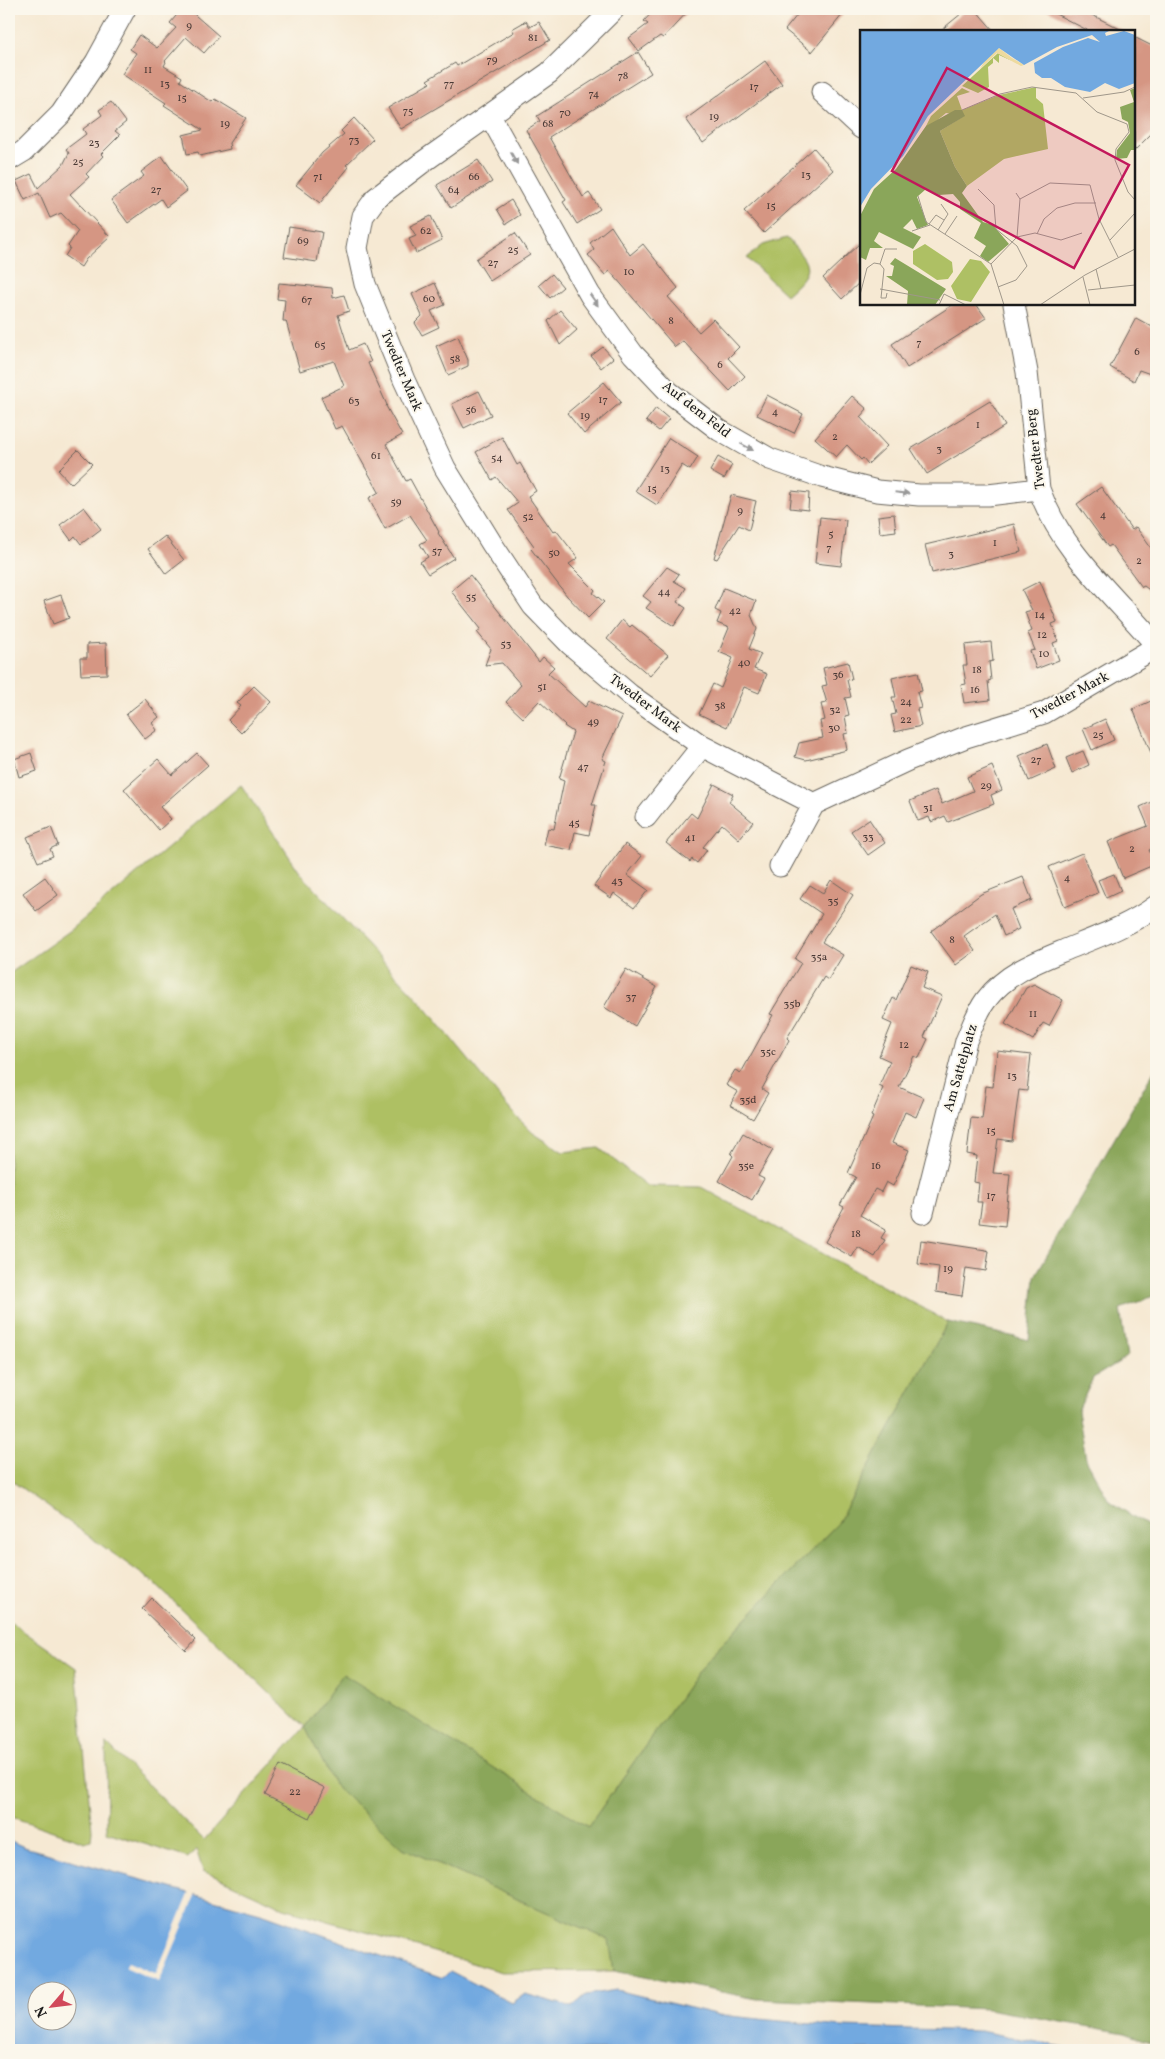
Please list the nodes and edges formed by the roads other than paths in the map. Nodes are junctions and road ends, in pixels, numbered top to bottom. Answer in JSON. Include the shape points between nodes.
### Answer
{"nodes":[{"id":1,"x":125,"y":9,"type":"edge"},
{"id":2,"x":614,"y":9,"type":"edge"},
{"id":3,"x":822,"y":92,"type":"dead end"},
{"id":4,"x":490,"y":116,"type":"junction"},
{"id":5,"x":860,"y":127,"type":"edge"},
{"id":6,"x":9,"y":160,"type":"edge"},
{"id":7,"x":1014,"y":305,"type":"edge"},
{"id":8,"x":1039,"y":489,"type":"junction"},
{"id":9,"x":1156,"y":646,"type":"edge"},
{"id":10,"x":702,"y":746,"type":"junction"},
{"id":11,"x":814,"y":804,"type":"junction"},
{"id":12,"x":646,"y":817,"type":"dead end"},
{"id":13,"x":780,"y":866,"type":"dead end"},
{"id":14,"x":1156,"y":906,"type":"edge"},
{"id":15,"x":923,"y":1214,"type":"dead end"}],
"edges":[{"from":1,"to":6,"type":"street","via":[[96,62],[61,114],[24,151]]},
{"from":2,"to":4,"type":"street","name":"Twedter Mark","via":[[549,73]]},
{"from":3,"to":5,"type":"street"},
{"from":4,"to":8,"type":"street","name":"Auf dem Feld","one_way":true,"via":[[590,295],[633,354],[668,392],[719,430],[770,458],[822,477],[877,490],[919,495],[988,495]]},
{"from":4,"to":10,"type":"street","name":"Twedter Mark","via":[[376,198],[363,216],[357,248],[365,284],[404,380],[445,468],[533,606],[570,644],[630,695]]},
{"from":7,"to":8,"type":"street","name":"Twedter Berg","via":[[1027,372]]},
{"from":8,"to":9,"type":"street","name":"Twedter Berg","via":[[1058,529],[1094,578]]},
{"from":9,"to":11,"type":"street","name":"Twedter Mark","via":[[1044,713],[966,737]]},
{"from":10,"to":11,"type":"street","name":"Twedter Mark"},
{"from":10,"to":12,"type":"street"},
{"from":11,"to":13,"type":"street"},
{"from":14,"to":15,"type":"street","name":"Am Sattelplatz","via":[[1112,932],[1024,967],[987,999],[966,1041]]}]}
